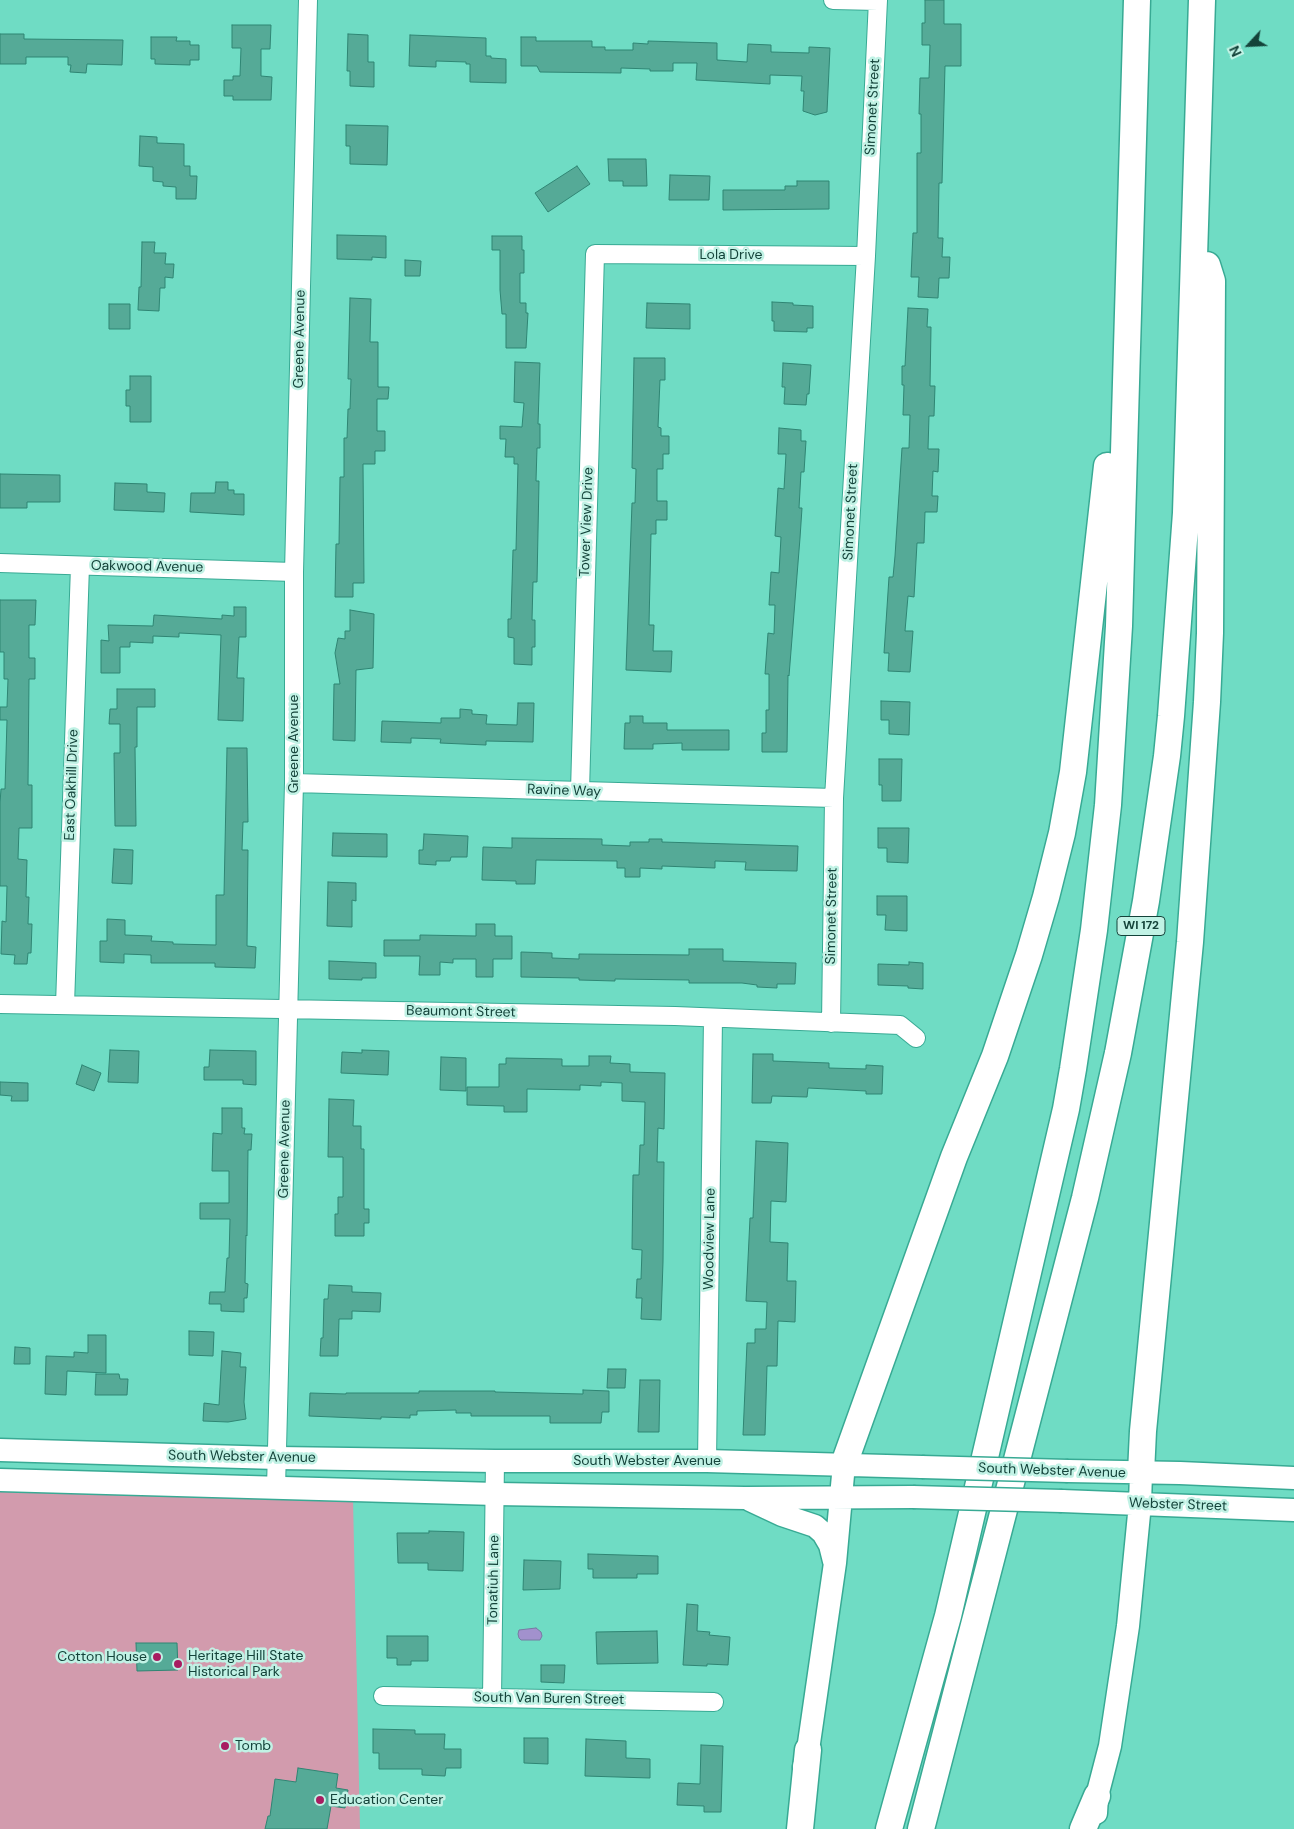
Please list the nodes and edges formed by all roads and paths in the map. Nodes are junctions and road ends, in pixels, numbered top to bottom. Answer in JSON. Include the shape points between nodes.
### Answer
{"nodes":[{"id":1,"x":308,"y":0,"type":"edge"},
{"id":2,"x":833,"y":0,"type":"edge"},
{"id":3,"x":878,"y":0,"type":"edge"},
{"id":4,"x":1137,"y":0,"type":"edge"},
{"id":5,"x":1202,"y":0,"type":"edge"},
{"id":6,"x":1196,"y":227,"type":"junction"},
{"id":7,"x":595,"y":254,"type":"joint"},
{"id":8,"x":866,"y":256,"type":"junction"},
{"id":9,"x":1125,"y":375,"type":"junction"},
{"id":10,"x":0,"y":563,"type":"edge"},
{"id":11,"x":80,"y":566,"type":"junction"},
{"id":12,"x":294,"y":572,"type":"junction"},
{"id":13,"x":294,"y":783,"type":"junction"},
{"id":14,"x":580,"y":791,"type":"junction"},
{"id":15,"x":834,"y":798,"type":"junction"},
{"id":16,"x":0,"y":1004,"type":"edge"},
{"id":17,"x":65,"y":1005,"type":"junction"},
{"id":18,"x":289,"y":1009,"type":"junction"},
{"id":19,"x":713,"y":1018,"type":"junction"},
{"id":20,"x":830,"y":1023,"type":"junction"},
{"id":21,"x":916,"y":1038,"type":"dead end"},
{"id":22,"x":0,"y":1450,"type":"edge"},
{"id":23,"x":277,"y":1458,"type":"junction"},
{"id":24,"x":495,"y":1461,"type":"junction"},
{"id":25,"x":708,"y":1461,"type":"junction"},
{"id":26,"x":844,"y":1464,"type":"junction"},
{"id":27,"x":1141,"y":1473,"type":"junction"},
{"id":28,"x":1294,"y":1478,"type":"edge"},
{"id":29,"x":0,"y":1480,"type":"edge"},
{"id":30,"x":276,"y":1488,"type":"junction"},
{"id":31,"x":496,"y":1494,"type":"junction"},
{"id":32,"x":840,"y":1497,"type":"junction"},
{"id":33,"x":744,"y":1498,"type":"junction"},
{"id":34,"x":1140,"y":1504,"type":"junction"},
{"id":35,"x":1294,"y":1510,"type":"edge"},
{"id":36,"x":835,"y":1563,"type":"junction"},
{"id":37,"x":383,"y":1696,"type":"dead end"},
{"id":38,"x":492,"y":1698,"type":"junction"},
{"id":39,"x":714,"y":1702,"type":"dead end"},
{"id":40,"x":808,"y":1750,"type":"junction"},
{"id":41,"x":1098,"y":1796,"type":"junction"},
{"id":42,"x":789,"y":1829,"type":"edge"},
{"id":43,"x":800,"y":1829,"type":"edge"},
{"id":44,"x":889,"y":1829,"type":"edge"},
{"id":45,"x":921,"y":1829,"type":"edge"},
{"id":46,"x":1083,"y":1829,"type":"edge"},
{"id":47,"x":1096,"y":1829,"type":"edge"}],
"edges":[{"from":1,"to":12,"type":"street","name":"Greene Avenue"},
{"from":2,"to":3,"type":"street"},
{"from":3,"to":8,"type":"street","name":"Simonet Street"},
{"from":4,"to":9,"type":"highway"},
{"from":5,"to":6,"type":"highway","number":"WI 172"},
{"from":6,"to":27,"type":"highway","via":[[1212,282],[1207,702],[1190,942]]},
{"from":6,"to":45,"type":"highway","number":"WI 172","via":[[1186,512],[1171,716],[1146,901],[1118,1053],[1085,1198]]},
{"from":7,"to":8,"type":"street","name":"Lola Drive"},
{"from":7,"to":14,"type":"street","name":"Tower View Drive"},
{"from":8,"to":15,"type":"street","name":"Simonet Street"},
{"from":9,"to":26,"type":"highway","via":[[1109,443],[1073,772],[1046,897],[995,1056],[954,1156]]},
{"from":9,"to":44,"type":"highway","via":[[1118,626],[1108,805],[1094,930],[1073,1069],[948,1616]]},
{"from":10,"to":11,"type":"street","name":"Oakwood Avenue"},
{"from":11,"to":12,"type":"street","name":"Oakwood Avenue"},
{"from":11,"to":17,"type":"street","name":"East Oakhill Drive"},
{"from":12,"to":13,"type":"street","name":"Greene Avenue"},
{"from":13,"to":14,"type":"street","name":"Ravine Way"},
{"from":13,"to":18,"type":"street","name":"Greene Avenue"},
{"from":14,"to":15,"type":"street","name":"Ravine Way"},
{"from":15,"to":20,"type":"street","name":"Simonet Street"},
{"from":16,"to":17,"type":"street","name":"Beaumont Street"},
{"from":17,"to":18,"type":"street","name":"Beaumont Street"},
{"from":18,"to":19,"type":"street","name":"Beaumont Street"},
{"from":18,"to":23,"type":"street","name":"Greene Avenue"},
{"from":19,"to":20,"type":"street","name":"Beaumont Street"},
{"from":19,"to":25,"type":"street","name":"Woodview Lane"},
{"from":20,"to":21,"type":"street","name":"Beaumont Street","via":[[900,1025]]},
{"from":22,"to":23,"type":"main road","name":"South Webster Avenue"},
{"from":23,"to":24,"type":"main road","name":"South Webster Avenue"},
{"from":23,"to":30,"type":"street","name":"Greene Avenue"},
{"from":24,"to":25,"type":"main road","name":"South Webster Avenue"},
{"from":24,"to":31,"type":"street","name":"Tonatiuh Lane"},
{"from":25,"to":26,"type":"main road","name":"South Webster Avenue"},
{"from":26,"to":27,"type":"main road","name":"South Webster Avenue","bridge":true},
{"from":26,"to":32,"type":"main road"},
{"from":27,"to":28,"type":"main road","name":"South Webster Avenue"},
{"from":27,"to":34,"type":"main road"},
{"from":29,"to":30,"type":"main road"},
{"from":30,"to":31,"type":"main road"},
{"from":31,"to":33,"type":"main road"},
{"from":31,"to":38,"type":"street","name":"Tonatiuh Lane"},
{"from":32,"to":33,"type":"main road"},
{"from":32,"to":34,"type":"main road","name":"Webster Street","bridge":true},
{"from":32,"to":36,"type":"main road"},
{"from":33,"to":36,"type":"main road","via":[[814,1526],[830,1545]]},
{"from":34,"to":35,"type":"main road","name":"Webster Street"},
{"from":34,"to":41,"type":"main road","via":[[1119,1695]]},
{"from":36,"to":40,"type":"main road"},
{"from":37,"to":38,"type":"street","name":"South Van Buren Street"},
{"from":38,"to":39,"type":"street","name":"South Van Buren Street"},
{"from":40,"to":42,"type":"main road"},
{"from":40,"to":43,"type":"highway"},
{"from":41,"to":46,"type":"highway"},
{"from":41,"to":47,"type":"main road"}]}
